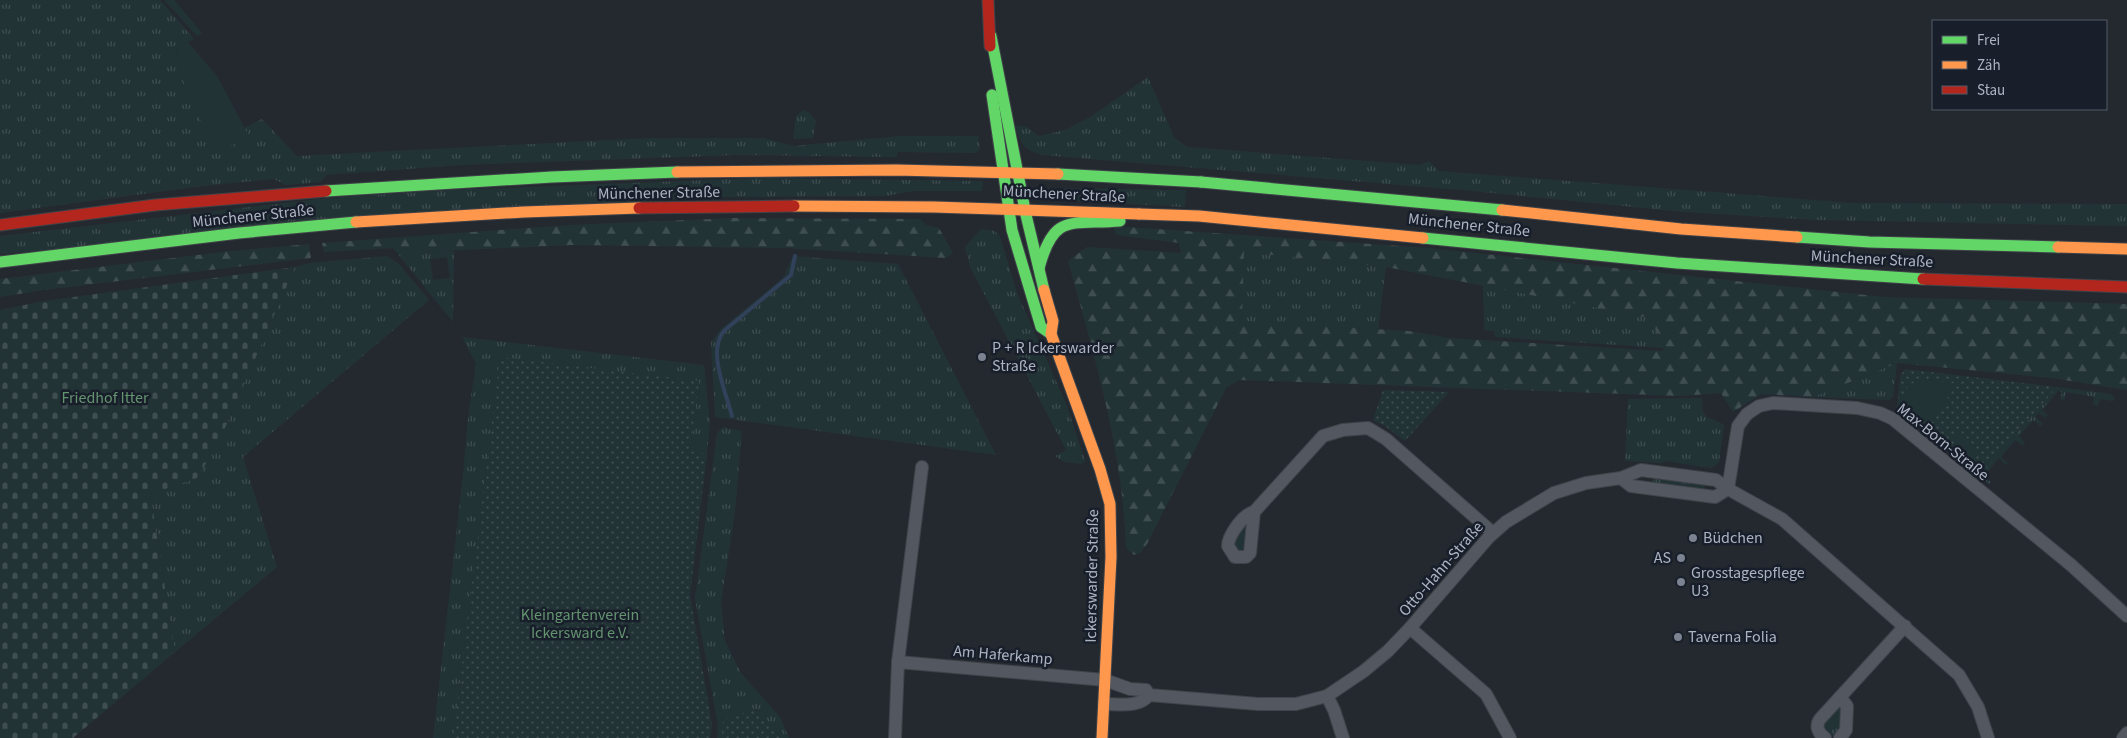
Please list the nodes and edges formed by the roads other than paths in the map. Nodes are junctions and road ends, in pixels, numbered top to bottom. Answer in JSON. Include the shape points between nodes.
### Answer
{"nodes":[{"id":1,"x":988,"y":0,"type":"edge"},
{"id":2,"x":991,"y":36,"type":"junction"},
{"id":3,"x":1002,"y":172,"type":"junction"},
{"id":4,"x":1019,"y":172,"type":"junction"},
{"id":5,"x":1008,"y":208,"type":"junction"},
{"id":6,"x":1024,"y":209,"type":"junction"},
{"id":7,"x":1139,"y":214,"type":"junction"},
{"id":8,"x":0,"y":226,"type":"edge"},
{"id":9,"x":2127,"y":249,"type":"edge"},
{"id":10,"x":0,"y":262,"type":"edge"},
{"id":11,"x":1038,"y":270,"type":"junction"},
{"id":12,"x":2127,"y":287,"type":"edge"},
{"id":13,"x":1050,"y":334,"type":"junction"},
{"id":14,"x":922,"y":466,"type":"dead end"},
{"id":15,"x":1621,"y":478,"type":"junction"},
{"id":16,"x":1728,"y":490,"type":"junction"},
{"id":17,"x":1254,"y":512,"type":"dead end"},
{"id":18,"x":1493,"y":533,"type":"junction"},
{"id":19,"x":2127,"y":616,"type":"edge"},
{"id":20,"x":1905,"y":626,"type":"junction"},
{"id":21,"x":1410,"y":628,"type":"junction"},
{"id":22,"x":898,"y":662,"type":"junction"},
{"id":23,"x":1106,"y":680,"type":"junction"},
{"id":24,"x":1149,"y":695,"type":"junction"},
{"id":25,"x":1327,"y":696,"type":"junction"},
{"id":26,"x":1840,"y":697,"type":"junction"},
{"id":27,"x":1104,"y":704,"type":"junction"},
{"id":28,"x":2127,"y":733,"type":"edge"},
{"id":29,"x":895,"y":738,"type":"edge"},
{"id":30,"x":1102,"y":738,"type":"edge"},
{"id":31,"x":1343,"y":738,"type":"edge"},
{"id":32,"x":1510,"y":738,"type":"edge"},
{"id":33,"x":1825,"y":738,"type":"edge"},
{"id":34,"x":1840,"y":738,"type":"edge"},
{"id":35,"x":1988,"y":738,"type":"edge"},
{"id":36,"x":2122,"y":738,"type":"edge"}],
"edges":[{"from":1,"to":2,"type":"main road","name":"Ickerswarder Straße"},
{"from":2,"to":3,"type":"main road","name":"Ickerswarder Straße","via":[[991,83]]},
{"from":2,"to":4,"type":"main road","name":"Ickerswarder Straße"},
{"from":3,"to":4,"type":"main road","name":"Münchener Straße"},
{"from":3,"to":5,"type":"main road","name":"Ickerswarder Straße"},
{"from":3,"to":8,"type":"main road","name":"Münchener Straße","via":[[705,171],[490,180],[184,203],[56,216]]},
{"from":4,"to":6,"type":"main road","name":"Ickerswarder Straße"},
{"from":4,"to":9,"type":"main road","name":"Münchener Straße","via":[[1130,176],[1391,198],[1681,229],[1869,242]]},
{"from":5,"to":6,"type":"main road","name":"Münchener Straße"},
{"from":5,"to":10,"type":"main road","name":"Münchener Straße","via":[[871,204],[570,210],[438,217],[240,233]]},
{"from":5,"to":13,"type":"main road","name":"Ickerswarder Straße","via":[[1041,327]]},
{"from":6,"to":7,"type":"main road","name":"Münchener Straße"},
{"from":6,"to":11,"type":"main road","name":"Ickerswarder Straße"},
{"from":7,"to":11,"type":"main road","via":[[1120,221],[1062,225],[1047,240]]},
{"from":7,"to":12,"type":"main road","name":"Münchener Straße","via":[[1199,216],[1696,264],[1874,277]]},
{"from":11,"to":13,"type":"main road","name":"Ickerswarder Straße","via":[[1053,321]]},
{"from":13,"to":23,"type":"main road","name":"Ickerswarder Straße","via":[[1110,504]]},
{"from":14,"to":22,"type":"street"},
{"from":15,"to":16,"type":"street","via":[[1631,486],[1715,497]]},
{"from":15,"to":16,"type":"street","name":"Otto-Hahn-Straße","via":[[1641,470],[1716,480]]},
{"from":15,"to":18,"type":"street","name":"Otto-Hahn-Straße","via":[[1586,483],[1554,493],[1526,508]]},
{"from":16,"to":19,"type":"street","name":"Max-Born-Straße","via":[[1736,434],[1742,420],[1754,409],[1773,403],[1857,408],[1880,413],[1892,419],[2071,566]]},
{"from":16,"to":20,"type":"street","name":"Otto-Hahn-Straße","via":[[1782,519]]},
{"from":17,"to":18,"type":"street","via":[[1323,436],[1368,428],[1386,439]]},
{"from":18,"to":21,"type":"street","name":"Otto-Hahn-Straße"},
{"from":20,"to":26,"type":"street"},
{"from":20,"to":35,"type":"street","name":"Otto-Hahn-Straße","via":[[1959,676],[1978,707]]},
{"from":21,"to":25,"type":"street","name":"Otto-Hahn-Straße","via":[[1364,671]]},
{"from":21,"to":32,"type":"street","via":[[1486,694]]},
{"from":22,"to":23,"type":"street","name":"Am Haferkamp"},
{"from":22,"to":29,"type":"street"},
{"from":23,"to":24,"type":"street","name":"Otto-Hahn-Straße","via":[[1130,689],[1146,690]]},
{"from":23,"to":27,"type":"main road","name":"Ickerswarder Straße"},
{"from":24,"to":25,"type":"street","name":"Otto-Hahn-Straße","via":[[1258,704],[1296,704]]},
{"from":24,"to":27,"type":"street","name":"Otto-Hahn-Straße","via":[[1144,701],[1133,704]]},
{"from":25,"to":31,"type":"street"},
{"from":26,"to":33,"type":"street","via":[[1818,723],[1820,734]]},
{"from":26,"to":34,"type":"street","via":[[1847,706],[1846,730]]},
{"from":27,"to":30,"type":"main road","name":"Ickerswarder Straße"},
{"from":28,"to":36,"type":"street"}]}
